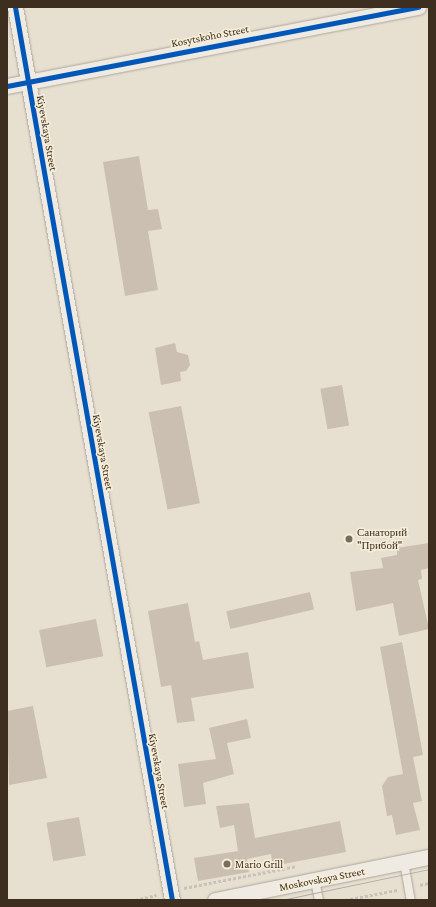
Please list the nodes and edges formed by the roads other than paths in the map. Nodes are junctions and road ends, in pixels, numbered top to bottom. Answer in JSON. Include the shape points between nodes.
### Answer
{"nodes":[{"id":1,"x":15,"y":7,"type":"edge"},
{"id":2,"x":418,"y":7,"type":"edge"},
{"id":3,"x":28,"y":82,"type":"junction"},
{"id":4,"x":7,"y":86,"type":"edge"},
{"id":5,"x":429,"y":857,"type":"edge"},
{"id":6,"x":404,"y":862,"type":"junction"},
{"id":7,"x":315,"y":880,"type":"junction"},
{"id":8,"x":172,"y":900,"type":"edge"},
{"id":9,"x":215,"y":900,"type":"edge"},
{"id":10,"x":319,"y":900,"type":"edge"},
{"id":11,"x":411,"y":900,"type":"edge"}],
"edges":[{"from":1,"to":3,"type":"street","name":"Kiyevskaya Street"},
{"from":2,"to":3,"type":"street","name":"Kosytskoho Street"},
{"from":3,"to":4,"type":"street","name":"Kosytskoho Street"},
{"from":3,"to":8,"type":"street","name":"Kiyevskaya Street"},
{"from":5,"to":6,"type":"street","name":"Moskovskaya Street"},
{"from":6,"to":7,"type":"street","name":"Moskovskaya Street"},
{"from":6,"to":11,"type":"lane"},
{"from":7,"to":9,"type":"street","name":"Moskovskaya Street"},
{"from":7,"to":10,"type":"lane"}]}
